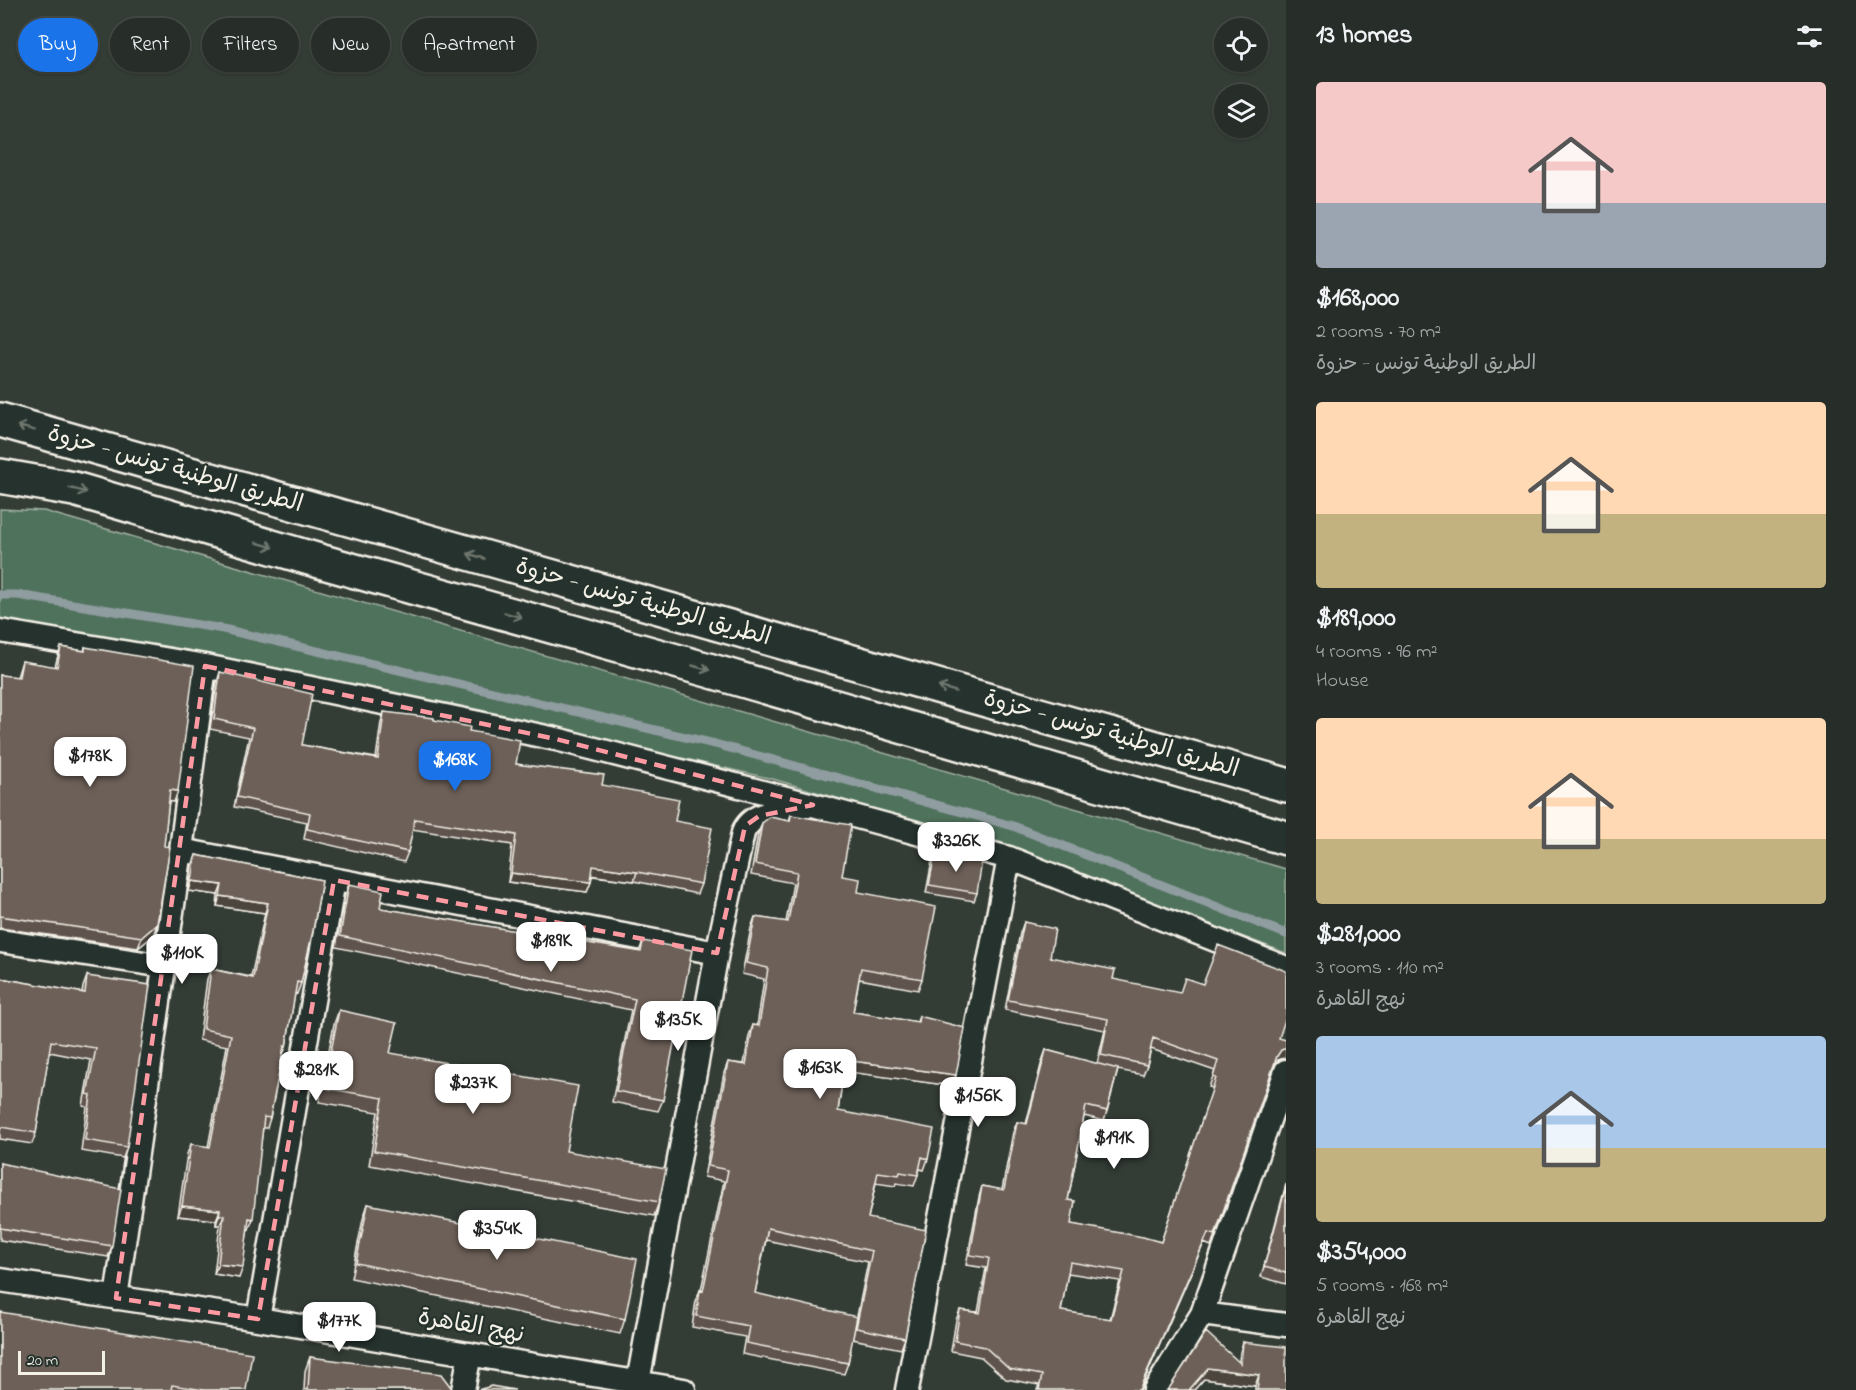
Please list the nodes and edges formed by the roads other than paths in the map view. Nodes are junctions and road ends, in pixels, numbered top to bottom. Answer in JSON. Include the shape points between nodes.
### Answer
{"nodes":[{"id":1,"x":0,"y":420,"type":"edge"},
{"id":2,"x":0,"y":476,"type":"edge"},
{"id":3,"x":396,"y":533,"type":"junction"},
{"id":4,"x":385,"y":579,"type":"junction"},
{"id":5,"x":0,"y":631,"type":"edge"},
{"id":6,"x":205,"y":666,"type":"junction"},
{"id":7,"x":1286,"y":785,"type":"edge"},
{"id":8,"x":813,"y":806,"type":"junction"},
{"id":9,"x":1286,"y":838,"type":"edge"},
{"id":10,"x":181,"y":850,"type":"junction"},
{"id":11,"x":1009,"y":858,"type":"junction"},
{"id":12,"x":334,"y":880,"type":"junction"},
{"id":13,"x":0,"y":941,"type":"edge"},
{"id":14,"x":717,"y":953,"type":"junction"},
{"id":15,"x":164,"y":966,"type":"junction"},
{"id":16,"x":1286,"y":968,"type":"edge"},
{"id":17,"x":1286,"y":1071,"type":"edge"},
{"id":18,"x":0,"y":1280,"type":"edge"},
{"id":19,"x":116,"y":1298,"type":"junction"},
{"id":20,"x":1202,"y":1314,"type":"junction"},
{"id":21,"x":258,"y":1318,"type":"junction"},
{"id":22,"x":1286,"y":1325,"type":"edge"},
{"id":23,"x":470,"y":1354,"type":"junction"},
{"id":24,"x":638,"y":1382,"type":"junction"},
{"id":25,"x":463,"y":1390,"type":"edge"},
{"id":26,"x":684,"y":1390,"type":"edge"},
{"id":27,"x":908,"y":1390,"type":"edge"},
{"id":28,"x":1155,"y":1390,"type":"edge"}],
"edges":[{"from":3,"to":1,"type":"main road","name":"الطريق الوطنية تونس - حزوة","one_way":true},
{"from":2,"to":4,"type":"main road","name":"الطريق الوطنية تونس - حزوة","one_way":true,"via":[[74,489]]},
{"from":3,"to":4,"type":"main road"},
{"from":7,"to":3,"type":"main road","name":"الطريق الوطنية تونس - حزوة","one_way":true},
{"from":4,"to":9,"type":"main road","name":"الطريق الوطنية تونس - حزوة","one_way":true},
{"from":5,"to":6,"type":"street"},
{"from":6,"to":8,"type":"street","via":[[556,739]]},
{"from":6,"to":10,"type":"street"},
{"from":8,"to":11,"type":"street"},
{"from":8,"to":14,"type":"street","via":[[759,816],[746,826]]},
{"from":10,"to":12,"type":"street"},
{"from":10,"to":15,"type":"street"},
{"from":11,"to":16,"type":"street"},
{"from":11,"to":27,"type":"street"},
{"from":12,"to":14,"type":"street"},
{"from":12,"to":21,"type":"street"},
{"from":13,"to":15,"type":"street"},
{"from":14,"to":24,"type":"street"},
{"from":15,"to":19,"type":"street"},
{"from":17,"to":20,"type":"street"},
{"from":18,"to":19,"type":"street","name":"نهج القاهرة"},
{"from":19,"to":21,"type":"street","name":"نهج القاهرة"},
{"from":20,"to":22,"type":"street"},
{"from":20,"to":28,"type":"street"},
{"from":21,"to":23,"type":"street","name":"نهج القاهرة"},
{"from":23,"to":24,"type":"street","name":"نهج القاهرة"},
{"from":23,"to":25,"type":"street"},
{"from":24,"to":26,"type":"street","name":"نهج القاهرة"}]}
